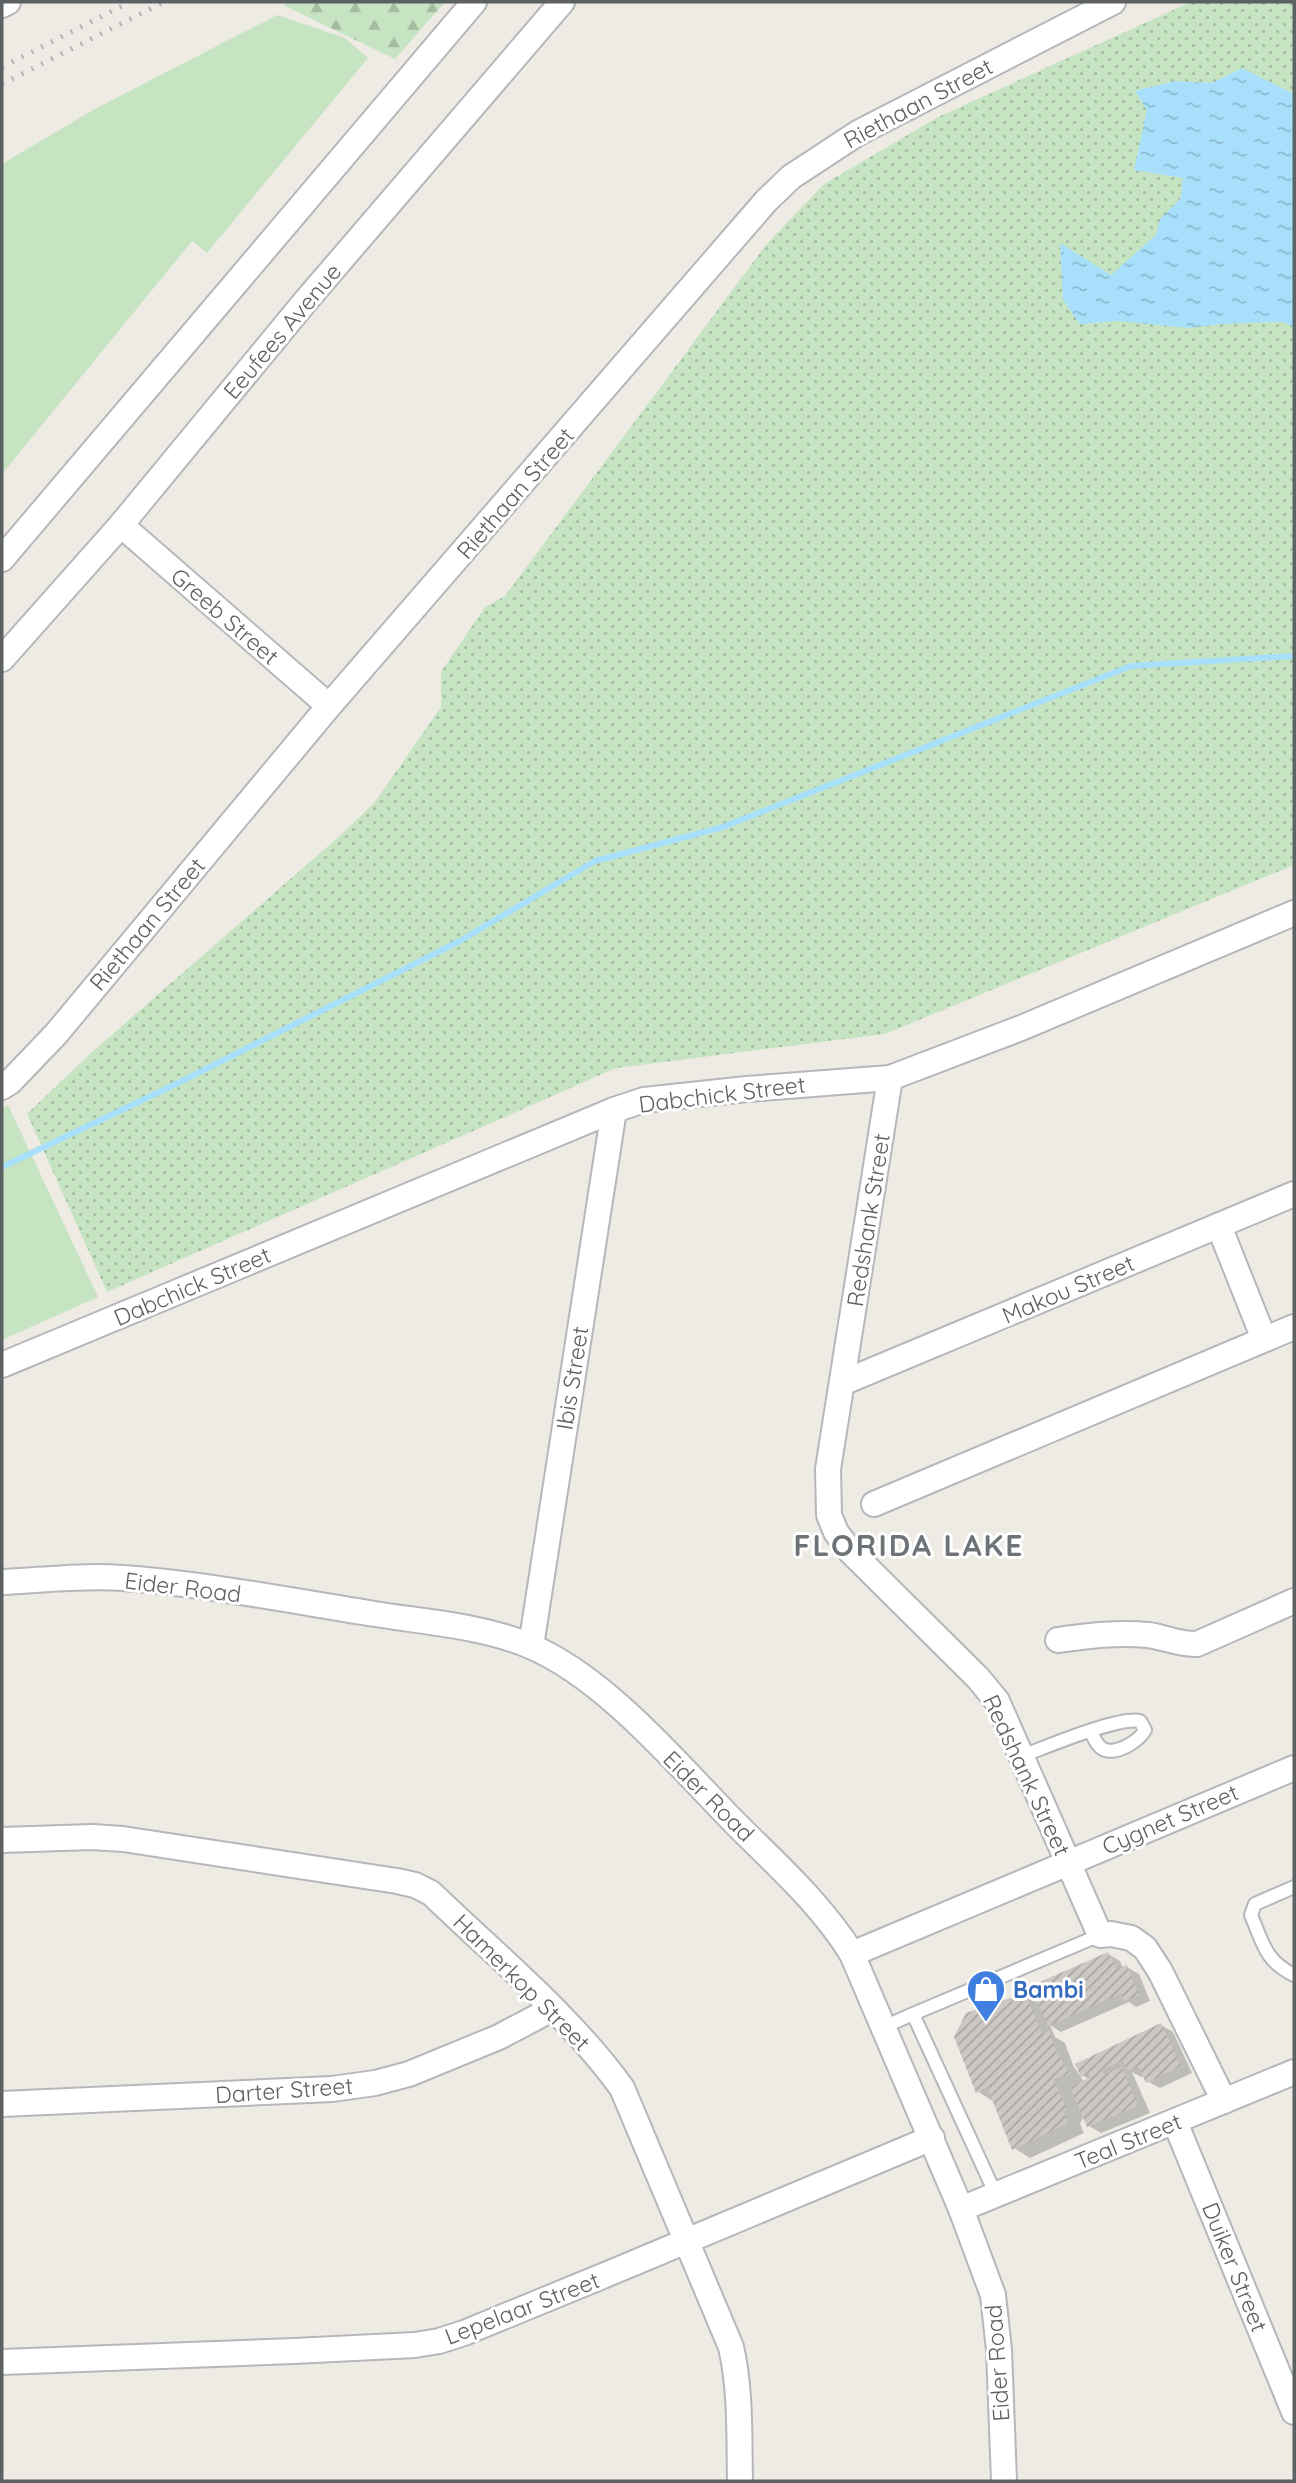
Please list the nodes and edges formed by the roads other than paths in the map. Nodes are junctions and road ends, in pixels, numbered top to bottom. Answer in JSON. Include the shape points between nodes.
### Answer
{"nodes":[{"id":1,"x":8,"y":2,"type":"edge"},
{"id":2,"x":474,"y":2,"type":"edge"},
{"id":3,"x":562,"y":2,"type":"edge"},
{"id":4,"x":1113,"y":2,"type":"edge"},
{"id":5,"x":2,"y":5,"type":"edge"},
{"id":6,"x":121,"y":525,"type":"junction"},
{"id":7,"x":2,"y":559,"type":"edge"},
{"id":8,"x":2,"y":659,"type":"edge"},
{"id":9,"x":329,"y":706,"type":"junction"},
{"id":10,"x":1294,"y":913,"type":"edge"},
{"id":11,"x":890,"y":1078,"type":"junction"},
{"id":12,"x":2,"y":1087,"type":"edge"},
{"id":13,"x":614,"y":1110,"type":"junction"},
{"id":14,"x":1294,"y":1194,"type":"edge"},
{"id":15,"x":1219,"y":1226,"type":"junction"},
{"id":16,"x":1294,"y":1327,"type":"edge"},
{"id":17,"x":1264,"y":1339,"type":"junction"},
{"id":18,"x":2,"y":1365,"type":"edge"},
{"id":19,"x":842,"y":1383,"type":"junction"},
{"id":20,"x":874,"y":1504,"type":"dead end"},
{"id":21,"x":2,"y":1582,"type":"edge"},
{"id":22,"x":1294,"y":1601,"type":"edge"},
{"id":23,"x":1058,"y":1640,"type":"dead end"},
{"id":24,"x":531,"y":1646,"type":"junction"},
{"id":25,"x":1091,"y":1732,"type":"dead end"},
{"id":26,"x":1022,"y":1756,"type":"junction"},
{"id":27,"x":1294,"y":1768,"type":"edge"},
{"id":28,"x":2,"y":1840,"type":"edge"},
{"id":29,"x":1068,"y":1862,"type":"junction"},
{"id":30,"x":1294,"y":1887,"type":"edge"},
{"id":31,"x":1100,"y":1935,"type":"junction"},
{"id":32,"x":852,"y":1954,"type":"junction"},
{"id":33,"x":1294,"y":1975,"type":"edge"},
{"id":34,"x":552,"y":2009,"type":"junction"},
{"id":35,"x":914,"y":2014,"type":"junction"},
{"id":36,"x":884,"y":2027,"type":"junction"},
{"id":37,"x":1294,"y":2072,"type":"edge"},
{"id":38,"x":1224,"y":2101,"type":"junction"},
{"id":39,"x":2,"y":2104,"type":"edge"},
{"id":40,"x":1175,"y":2122,"type":"junction"},
{"id":41,"x":932,"y":2138,"type":"junction"},
{"id":42,"x":996,"y":2195,"type":"junction"},
{"id":43,"x":961,"y":2209,"type":"junction"},
{"id":44,"x":687,"y":2241,"type":"junction"},
{"id":45,"x":2,"y":2362,"type":"edge"},
{"id":46,"x":1294,"y":2412,"type":"edge"},
{"id":47,"x":740,"y":2481,"type":"edge"},
{"id":48,"x":1004,"y":2481,"type":"edge"}],
"edges":[{"from":1,"to":5,"type":"street"},
{"from":2,"to":7,"type":"street"},
{"from":3,"to":6,"type":"street","name":"Eeufees Avenue"},
{"from":4,"to":9,"type":"street","name":"Riethaan Street","via":[[912,103],[790,177]]},
{"from":6,"to":8,"type":"street","name":"Eeufees Avenue"},
{"from":6,"to":9,"type":"street","name":"Greeb Street"},
{"from":9,"to":12,"type":"street","name":"Riethaan Street","via":[[56,1034]]},
{"from":10,"to":11,"type":"street","name":"Dabchick Street","via":[[999,1038]]},
{"from":11,"to":13,"type":"street","name":"Dabchick Street","via":[[644,1100]]},
{"from":11,"to":19,"type":"street","name":"Redshank Street"},
{"from":13,"to":18,"type":"street","name":"Dabchick Street"},
{"from":13,"to":24,"type":"street","name":"Ibis Street"},
{"from":14,"to":15,"type":"street","name":"Makou Street"},
{"from":15,"to":17,"type":"street"},
{"from":15,"to":19,"type":"street","name":"Makou Street"},
{"from":16,"to":17,"type":"street"},
{"from":17,"to":20,"type":"street"},
{"from":19,"to":26,"type":"street","name":"Redshank Street","via":[[828,1469],[829,1515],[836,1532],[988,1689]]},
{"from":21,"to":24,"type":"street","name":"Eider Road","via":[[104,1577],[160,1582],[458,1627]]},
{"from":22,"to":23,"type":"street","via":[[1197,1644],[1120,1634]]},
{"from":24,"to":32,"type":"street","name":"Eider Road","via":[[585,1677],[654,1741],[813,1902]]},
{"from":25,"to":26,"type":"lane"},
{"from":26,"to":29,"type":"street","name":"Redshank Street"},
{"from":27,"to":29,"type":"street","name":"Cygnet Street"},
{"from":28,"to":34,"type":"street","name":"Hamerkop Street","via":[[123,1839],[415,1885],[431,1893]]},
{"from":29,"to":31,"type":"street","name":"Redshank Street"},
{"from":29,"to":32,"type":"street","name":"Cygnet Street"},
{"from":30,"to":33,"type":"lane","via":[[1255,1903],[1251,1915],[1272,1961]]},
{"from":31,"to":35,"type":"lane"},
{"from":31,"to":38,"type":"street","via":[[1131,1938],[1145,1948]]},
{"from":32,"to":36,"type":"street","name":"Eider Road"},
{"from":34,"to":39,"type":"street","name":"Darter Street","via":[[499,2037],[375,2083]]},
{"from":34,"to":44,"type":"street","name":"Hamerkop Street","via":[[622,2088]]},
{"from":35,"to":36,"type":"lane"},
{"from":35,"to":42,"type":"lane"},
{"from":36,"to":41,"type":"street","name":"Eider Road"},
{"from":37,"to":38,"type":"street","name":"Teal Street"},
{"from":38,"to":40,"type":"street","name":"Teal Street"},
{"from":40,"to":42,"type":"street","name":"Teal Street"},
{"from":40,"to":46,"type":"street","name":"Duiker Street"},
{"from":41,"to":43,"type":"street","name":"Eider Road"},
{"from":41,"to":44,"type":"street","name":"Lepelaar Street"},
{"from":42,"to":43,"type":"street","name":"Teal Street"},
{"from":43,"to":48,"type":"street","name":"Eider Road","via":[[996,2312]]},
{"from":44,"to":45,"type":"street","name":"Lepelaar Street","via":[[439,2341]]},
{"from":44,"to":47,"type":"street","name":"Hamerkop Street","via":[[732,2347]]}]}
